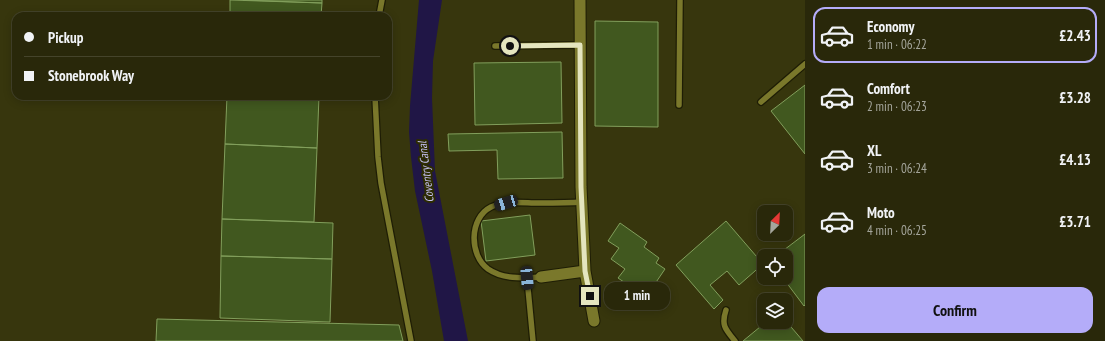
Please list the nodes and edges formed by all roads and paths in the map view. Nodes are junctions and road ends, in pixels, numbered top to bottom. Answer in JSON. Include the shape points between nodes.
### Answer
{"nodes":[{"id":1,"x":382,"y":0,"type":"edge"},
{"id":2,"x":580,"y":0,"type":"edge"},
{"id":3,"x":680,"y":0,"type":"edge"},
{"id":4,"x":380,"y":12,"type":"edge"},
{"id":5,"x":580,"y":45,"type":"junction"},
{"id":6,"x":495,"y":46,"type":"dead end"},
{"id":7,"x":805,"y":64,"type":"edge"},
{"id":8,"x":375,"y":100,"type":"edge"},
{"id":9,"x":761,"y":102,"type":"dead end"},
{"id":10,"x":680,"y":105,"type":"dead end"},
{"id":11,"x":582,"y":202,"type":"junction"},
{"id":12,"x":585,"y":271,"type":"junction"},
{"id":13,"x":541,"y":277,"type":"joint"},
{"id":14,"x":527,"y":278,"type":"junction"},
{"id":15,"x":726,"y":310,"type":"dead end"},
{"id":16,"x":594,"y":321,"type":"dead end"},
{"id":17,"x":733,"y":338,"type":"edge"},
{"id":18,"x":411,"y":341,"type":"edge"},
{"id":19,"x":533,"y":341,"type":"edge"},
{"id":20,"x":725,"y":341,"type":"edge"}],
"edges":[{"from":1,"to":4,"type":"lane"},
{"from":2,"to":5,"type":"street"},
{"from":3,"to":10,"type":"lane"},
{"from":5,"to":6,"type":"lane"},
{"from":5,"to":11,"type":"street"},
{"from":7,"to":9,"type":"lane"},
{"from":8,"to":18,"type":"lane","via":[[381,183]]},
{"from":11,"to":12,"type":"street"},
{"from":11,"to":14,"type":"lane","via":[[506,203],[482,213],[476,223],[474,235],[479,258],[488,269],[504,277]]},
{"from":12,"to":13,"type":"street"},
{"from":12,"to":16,"type":"street"},
{"from":13,"to":14,"type":"lane"},
{"from":14,"to":19,"type":"lane"},
{"from":15,"to":17,"type":"lane","via":[[724,325]]},
{"from":17,"to":20,"type":"lane"}]}
